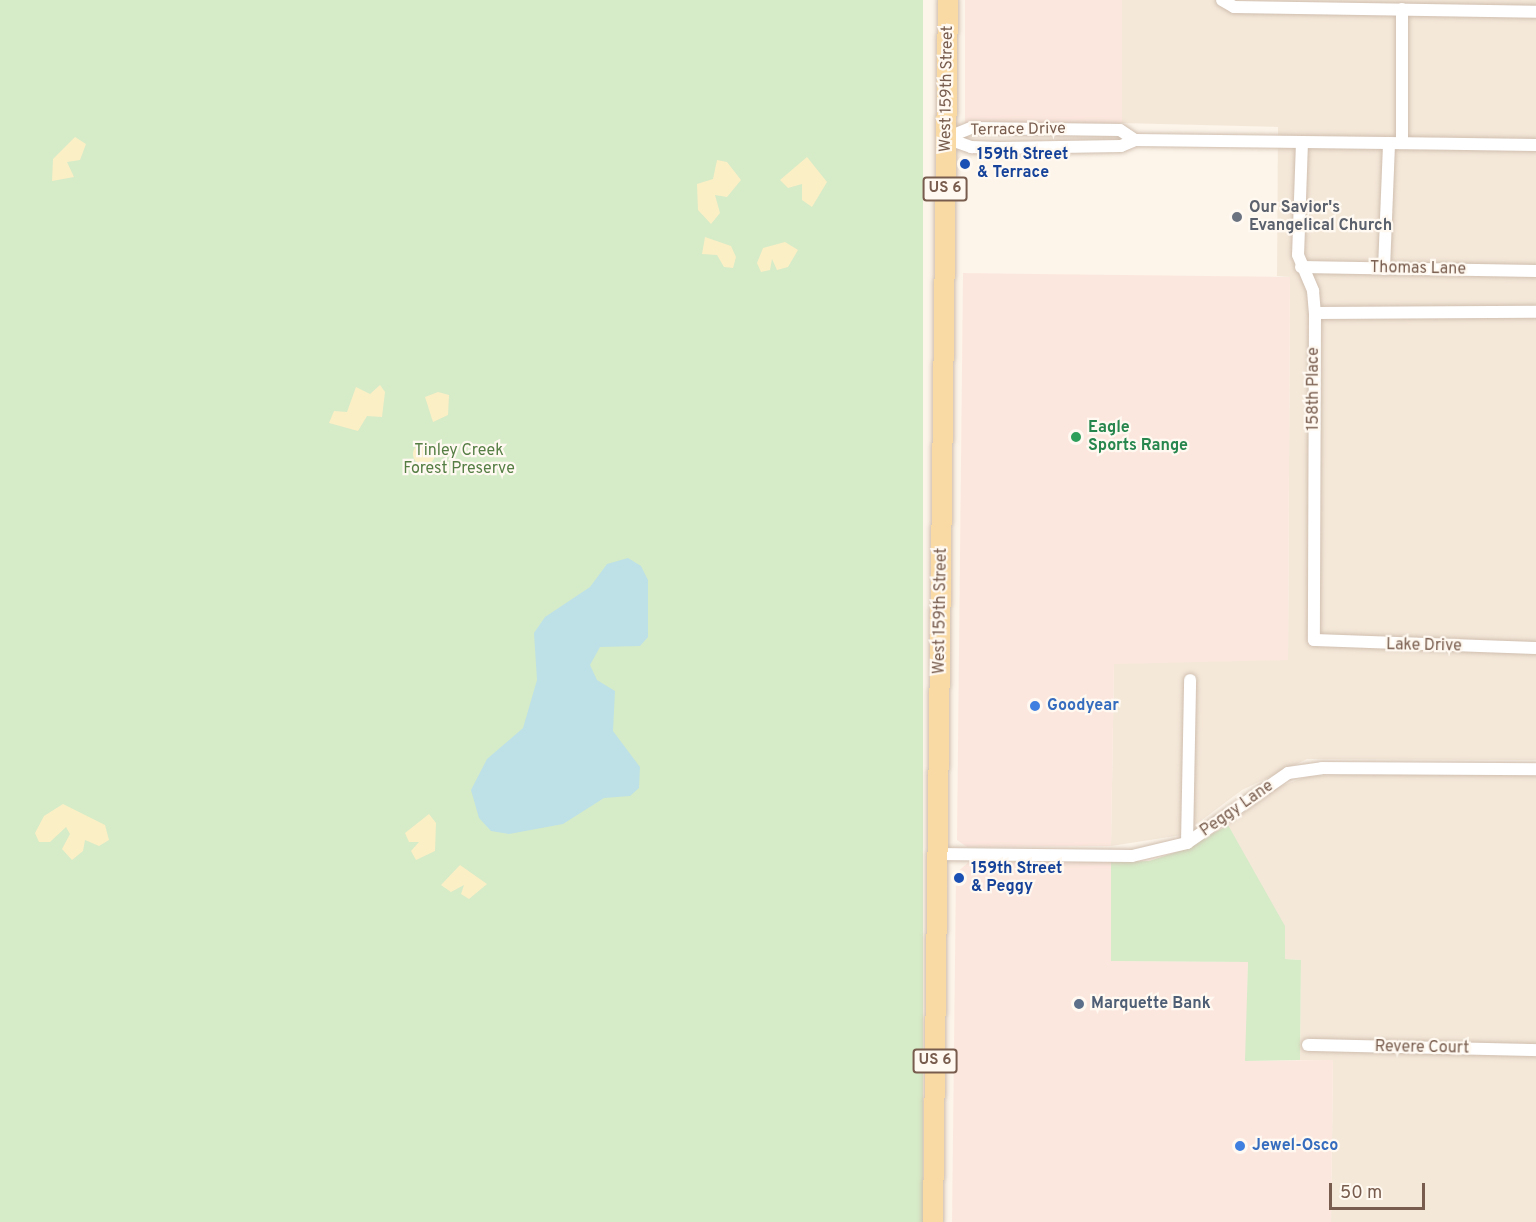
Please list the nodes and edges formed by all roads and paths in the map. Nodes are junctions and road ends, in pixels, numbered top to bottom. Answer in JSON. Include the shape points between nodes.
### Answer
{"nodes":[{"id":1,"x":948,"y":0,"type":"edge"},
{"id":2,"x":1222,"y":0,"type":"edge"},
{"id":3,"x":1336,"y":4,"type":"edge"},
{"id":4,"x":1450,"y":5,"type":"edge"},
{"id":5,"x":1402,"y":9,"type":"junction"},
{"id":6,"x":1536,"y":12,"type":"edge"},
{"id":7,"x":946,"y":138,"type":"junction"},
{"id":8,"x":1135,"y":140,"type":"junction"},
{"id":9,"x":1302,"y":142,"type":"junction"},
{"id":10,"x":1395,"y":143,"type":"junction"},
{"id":11,"x":1536,"y":145,"type":"edge"},
{"id":12,"x":1301,"y":267,"type":"junction"},
{"id":13,"x":1384,"y":269,"type":"junction"},
{"id":14,"x":1536,"y":271,"type":"edge"},
{"id":15,"x":1536,"y":312,"type":"edge"},
{"id":16,"x":1315,"y":313,"type":"junction"},
{"id":17,"x":1314,"y":640,"type":"joint"},
{"id":18,"x":1536,"y":648,"type":"edge"},
{"id":19,"x":1190,"y":680,"type":"dead end"},
{"id":20,"x":1536,"y":769,"type":"edge"},
{"id":21,"x":1187,"y":843,"type":"junction"},
{"id":22,"x":938,"y":854,"type":"junction"},
{"id":23,"x":1308,"y":1045,"type":"dead end"},
{"id":24,"x":1536,"y":1050,"type":"edge"},
{"id":25,"x":933,"y":1222,"type":"edge"}],
"edges":[{"from":1,"to":7,"type":"main road","name":"West 159th Street","number":"US 6"},
{"from":2,"to":3,"type":"street","via":[[1234,7]]},
{"from":3,"to":5,"type":"street"},
{"from":4,"to":5,"type":"street"},
{"from":4,"to":6,"type":"street"},
{"from":5,"to":10,"type":"street"},
{"from":7,"to":8,"type":"street","name":"Terrace Drive","via":[[971,147],[999,148],[1121,146]]},
{"from":7,"to":8,"type":"street","name":"Terrace Drive","via":[[971,128],[1098,129],[1120,130]]},
{"from":7,"to":22,"type":"main road","name":"West 159th Street","number":"US 6"},
{"from":8,"to":9,"type":"street","name":"Terrace Drive"},
{"from":9,"to":10,"type":"street","name":"Terrace Drive"},
{"from":9,"to":12,"type":"street","name":"158th Place"},
{"from":10,"to":11,"type":"street","name":"Terrace Drive"},
{"from":10,"to":13,"type":"street"},
{"from":12,"to":13,"type":"street","name":"Thomas Lane"},
{"from":12,"to":16,"type":"street","name":"158th Place","via":[[1313,291]]},
{"from":13,"to":14,"type":"street","name":"Thomas Lane"},
{"from":15,"to":16,"type":"street"},
{"from":16,"to":17,"type":"street","name":"158th Place"},
{"from":17,"to":18,"type":"street","name":"Lake Drive"},
{"from":19,"to":21,"type":"street"},
{"from":20,"to":21,"type":"street","name":"Peggy Lane","via":[[1322,768],[1288,773]]},
{"from":21,"to":22,"type":"street","name":"Peggy Lane","via":[[1132,856]]},
{"from":22,"to":25,"type":"main road","name":"West 159th Street","number":"US 6"},
{"from":23,"to":24,"type":"street","name":"Revere Court"}]}
